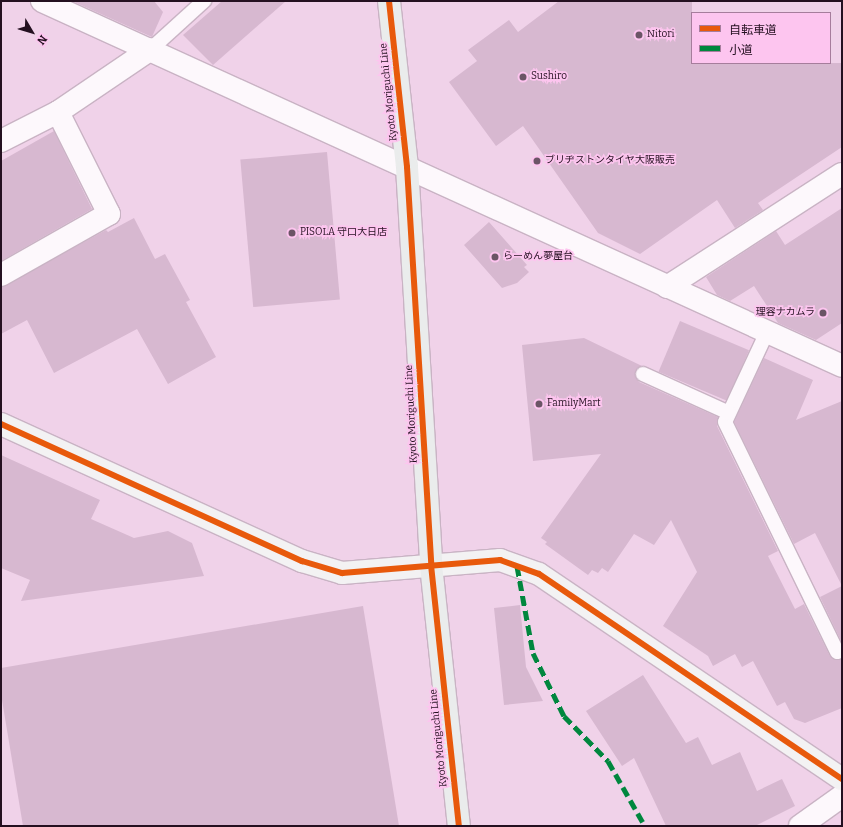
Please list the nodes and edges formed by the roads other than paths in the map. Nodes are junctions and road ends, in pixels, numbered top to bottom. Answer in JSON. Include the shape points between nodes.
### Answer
{"nodes":[{"id":1,"x":42,"y":1,"type":"edge"},
{"id":2,"x":204,"y":1,"type":"edge"},
{"id":3,"x":389,"y":1,"type":"edge"},
{"id":4,"x":151,"y":48,"type":"junction"},
{"id":5,"x":58,"y":112,"type":"junction"},
{"id":6,"x":1,"y":141,"type":"edge"},
{"id":7,"x":407,"y":167,"type":"junction"},
{"id":8,"x":842,"y":174,"type":"edge"},
{"id":9,"x":1,"y":275,"type":"edge"},
{"id":10,"x":667,"y":287,"type":"junction"},
{"id":11,"x":768,"y":332,"type":"junction"},
{"id":12,"x":836,"y":358,"type":"edge"},
{"id":13,"x":643,"y":374,"type":"dead end"},
{"id":14,"x":729,"y":413,"type":"junction"},
{"id":15,"x":1,"y":424,"type":"edge"},
{"id":16,"x":431,"y":565,"type":"junction"},
{"id":17,"x":837,"y":652,"type":"dead end"},
{"id":18,"x":842,"y":779,"type":"edge"},
{"id":19,"x":842,"y":796,"type":"edge"},
{"id":20,"x":458,"y":826,"type":"edge"},
{"id":21,"x":800,"y":826,"type":"edge"}],
"edges":[{"from":1,"to":4,"type":"street"},
{"from":2,"to":4,"type":"lane"},
{"from":3,"to":7,"type":"main road","name":"Kyoto Moriguchi Line"},
{"from":4,"to":5,"type":"street"},
{"from":4,"to":7,"type":"street"},
{"from":5,"to":6,"type":"street"},
{"from":5,"to":9,"type":"street","via":[[109,214]]},
{"from":7,"to":10,"type":"street"},
{"from":7,"to":16,"type":"main road","name":"Kyoto Moriguchi Line"},
{"from":8,"to":10,"type":"street"},
{"from":10,"to":11,"type":"street"},
{"from":11,"to":12,"type":"street"},
{"from":11,"to":14,"type":"lane"},
{"from":13,"to":14,"type":"lane"},
{"from":14,"to":17,"type":"lane","via":[[725,422]]},
{"from":15,"to":16,"type":"street","via":[[302,561],[342,573]]},
{"from":16,"to":18,"type":"street","via":[[500,560],[539,574]]},
{"from":16,"to":20,"type":"main road","name":"Kyoto Moriguchi Line"},
{"from":19,"to":21,"type":"street"}]}
